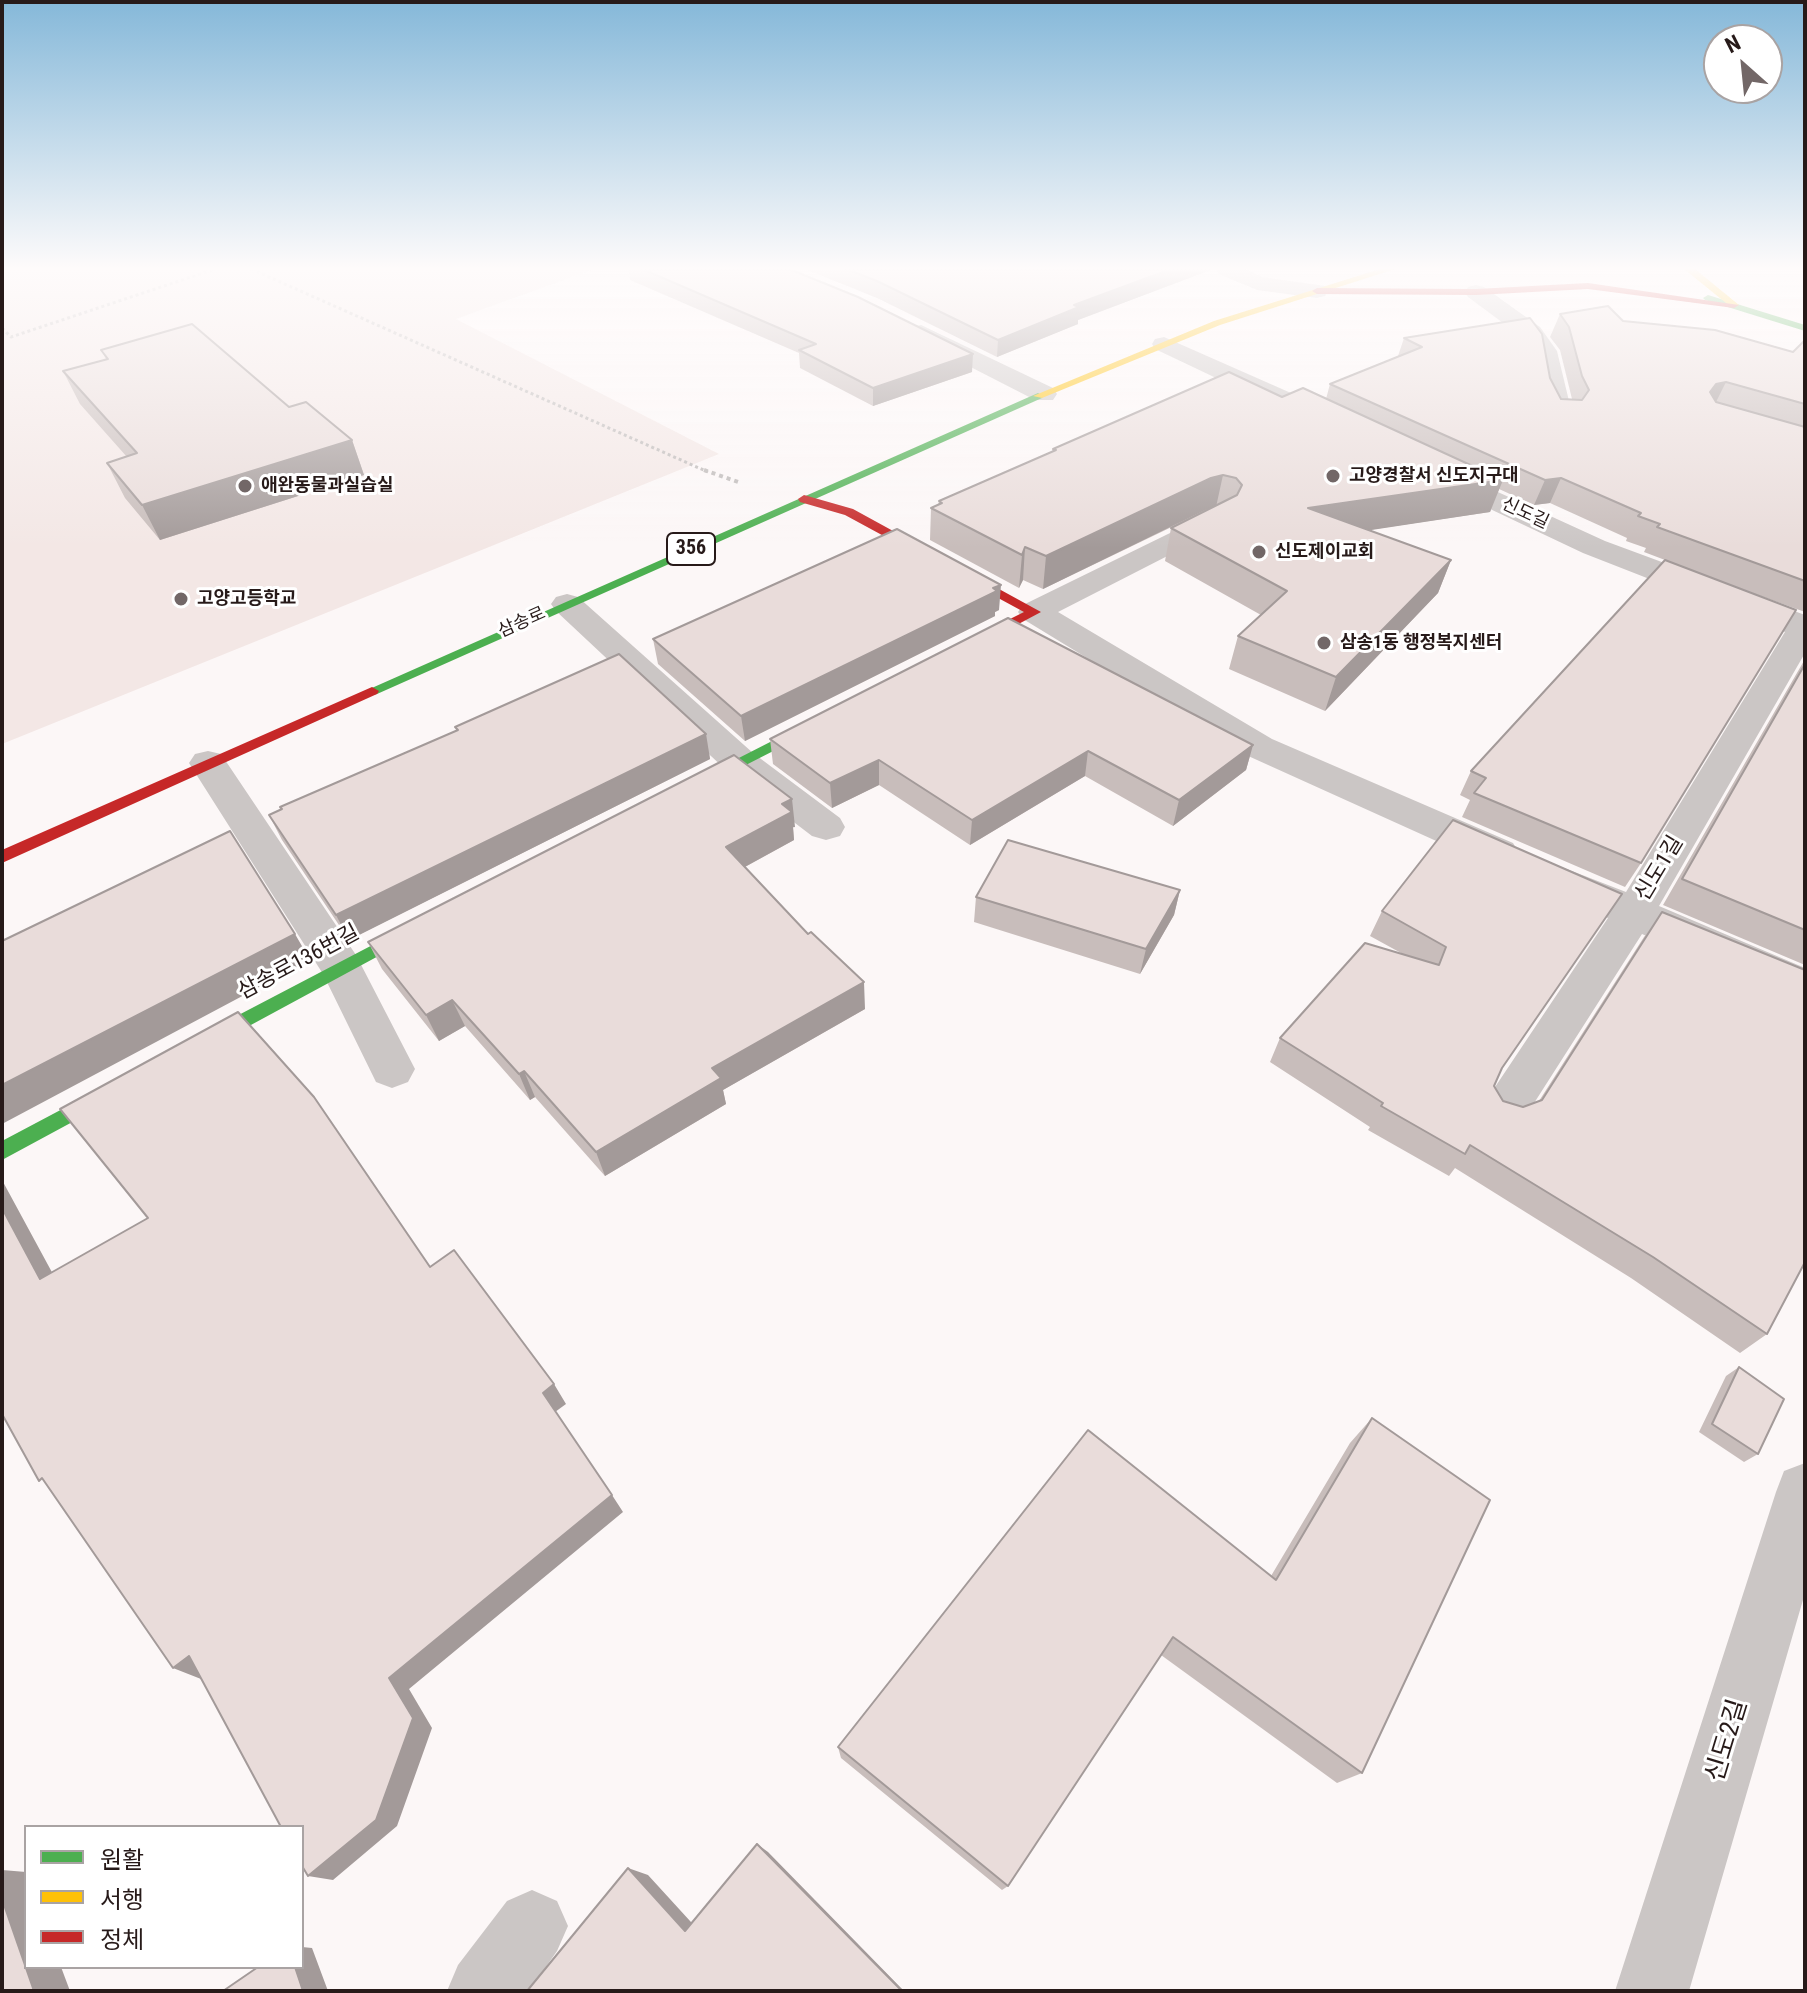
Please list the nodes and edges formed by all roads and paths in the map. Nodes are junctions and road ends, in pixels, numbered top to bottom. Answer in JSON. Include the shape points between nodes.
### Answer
{"nodes":[{"id":1,"x":461,"y":362,"type":"edge"},
{"id":2,"x":980,"y":362,"type":"edge"},
{"id":3,"x":1121,"y":362,"type":"edge"},
{"id":4,"x":1203,"y":362,"type":"edge"},
{"id":5,"x":1549,"y":362,"type":"edge"},
{"id":6,"x":1044,"y":394,"type":"junction"},
{"id":7,"x":1312,"y":413,"type":"edge"},
{"id":8,"x":1563,"y":415,"type":"edge"},
{"id":9,"x":1411,"y":460,"type":"edge"},
{"id":10,"x":804,"y":499,"type":"junction"},
{"id":11,"x":1217,"y":519,"type":"edge"},
{"id":12,"x":567,"y":604,"type":"junction"},
{"id":13,"x":1034,"y":612,"type":"junction"},
{"id":14,"x":1804,"y":627,"type":"edge"},
{"id":15,"x":950,"y":655,"type":"edge"},
{"id":16,"x":838,"y":712,"type":"edge"},
{"id":17,"x":740,"y":762,"type":"junction"},
{"id":18,"x":208,"y":763,"type":"junction"},
{"id":19,"x":668,"y":799,"type":"edge"},
{"id":20,"x":826,"y":827,"type":"dead end"},
{"id":21,"x":2,"y":857,"type":"edge"},
{"id":22,"x":1634,"y":913,"type":"junction"},
{"id":23,"x":441,"y":916,"type":"edge"},
{"id":24,"x":341,"y":967,"type":"junction"},
{"id":25,"x":1805,"y":987,"type":"edge"},
{"id":26,"x":178,"y":1055,"type":"edge"},
{"id":27,"x":392,"y":1069,"type":"dead end"},
{"id":28,"x":138,"y":1077,"type":"edge"},
{"id":29,"x":1505,"y":1108,"type":"edge"},
{"id":30,"x":2,"y":1151,"type":"edge"},
{"id":31,"x":1805,"y":1492,"type":"edge"},
{"id":32,"x":532,"y":1926,"type":"dead end"},
{"id":33,"x":484,"y":1991,"type":"edge"},
{"id":34,"x":1652,"y":1991,"type":"edge"}],
"edges":[{"from":1,"to":10,"type":"path","via":[[718,476]]},
{"from":2,"to":6,"type":"street"},
{"from":3,"to":6,"type":"main road","name":"삼송로","number":"356"},
{"from":4,"to":7,"type":"street"},
{"from":5,"to":8,"type":"street"},
{"from":6,"to":10,"type":"main road","name":"삼송로","number":"356"},
{"from":9,"to":14,"type":"street","name":"신도길","via":[[1594,547]]},
{"from":10,"to":12,"type":"main road","name":"삼송로","number":"356"},
{"from":10,"to":13,"type":"main road","via":[[849,512]]},
{"from":11,"to":13,"type":"street"},
{"from":12,"to":17,"type":"street"},
{"from":12,"to":18,"type":"main road","name":"삼송로","number":"356"},
{"from":13,"to":15,"type":"main road"},
{"from":13,"to":22,"type":"street","via":[[1259,747]]},
{"from":14,"to":22,"type":"street","name":"신도1길"},
{"from":16,"to":17,"type":"main road"},
{"from":17,"to":19,"type":"main road"},
{"from":17,"to":20,"type":"street"},
{"from":18,"to":21,"type":"main road","name":"삼송로","number":"356"},
{"from":18,"to":24,"type":"street"},
{"from":22,"to":25,"type":"street"},
{"from":22,"to":29,"type":"street","name":"신도1길"},
{"from":23,"to":24,"type":"main road","name":"삼송로136번길"},
{"from":24,"to":26,"type":"main road","name":"삼송로136번길"},
{"from":24,"to":27,"type":"street"},
{"from":28,"to":30,"type":"main road"},
{"from":31,"to":34,"type":"street","name":"신도2길"},
{"from":32,"to":33,"type":"street"}]}
